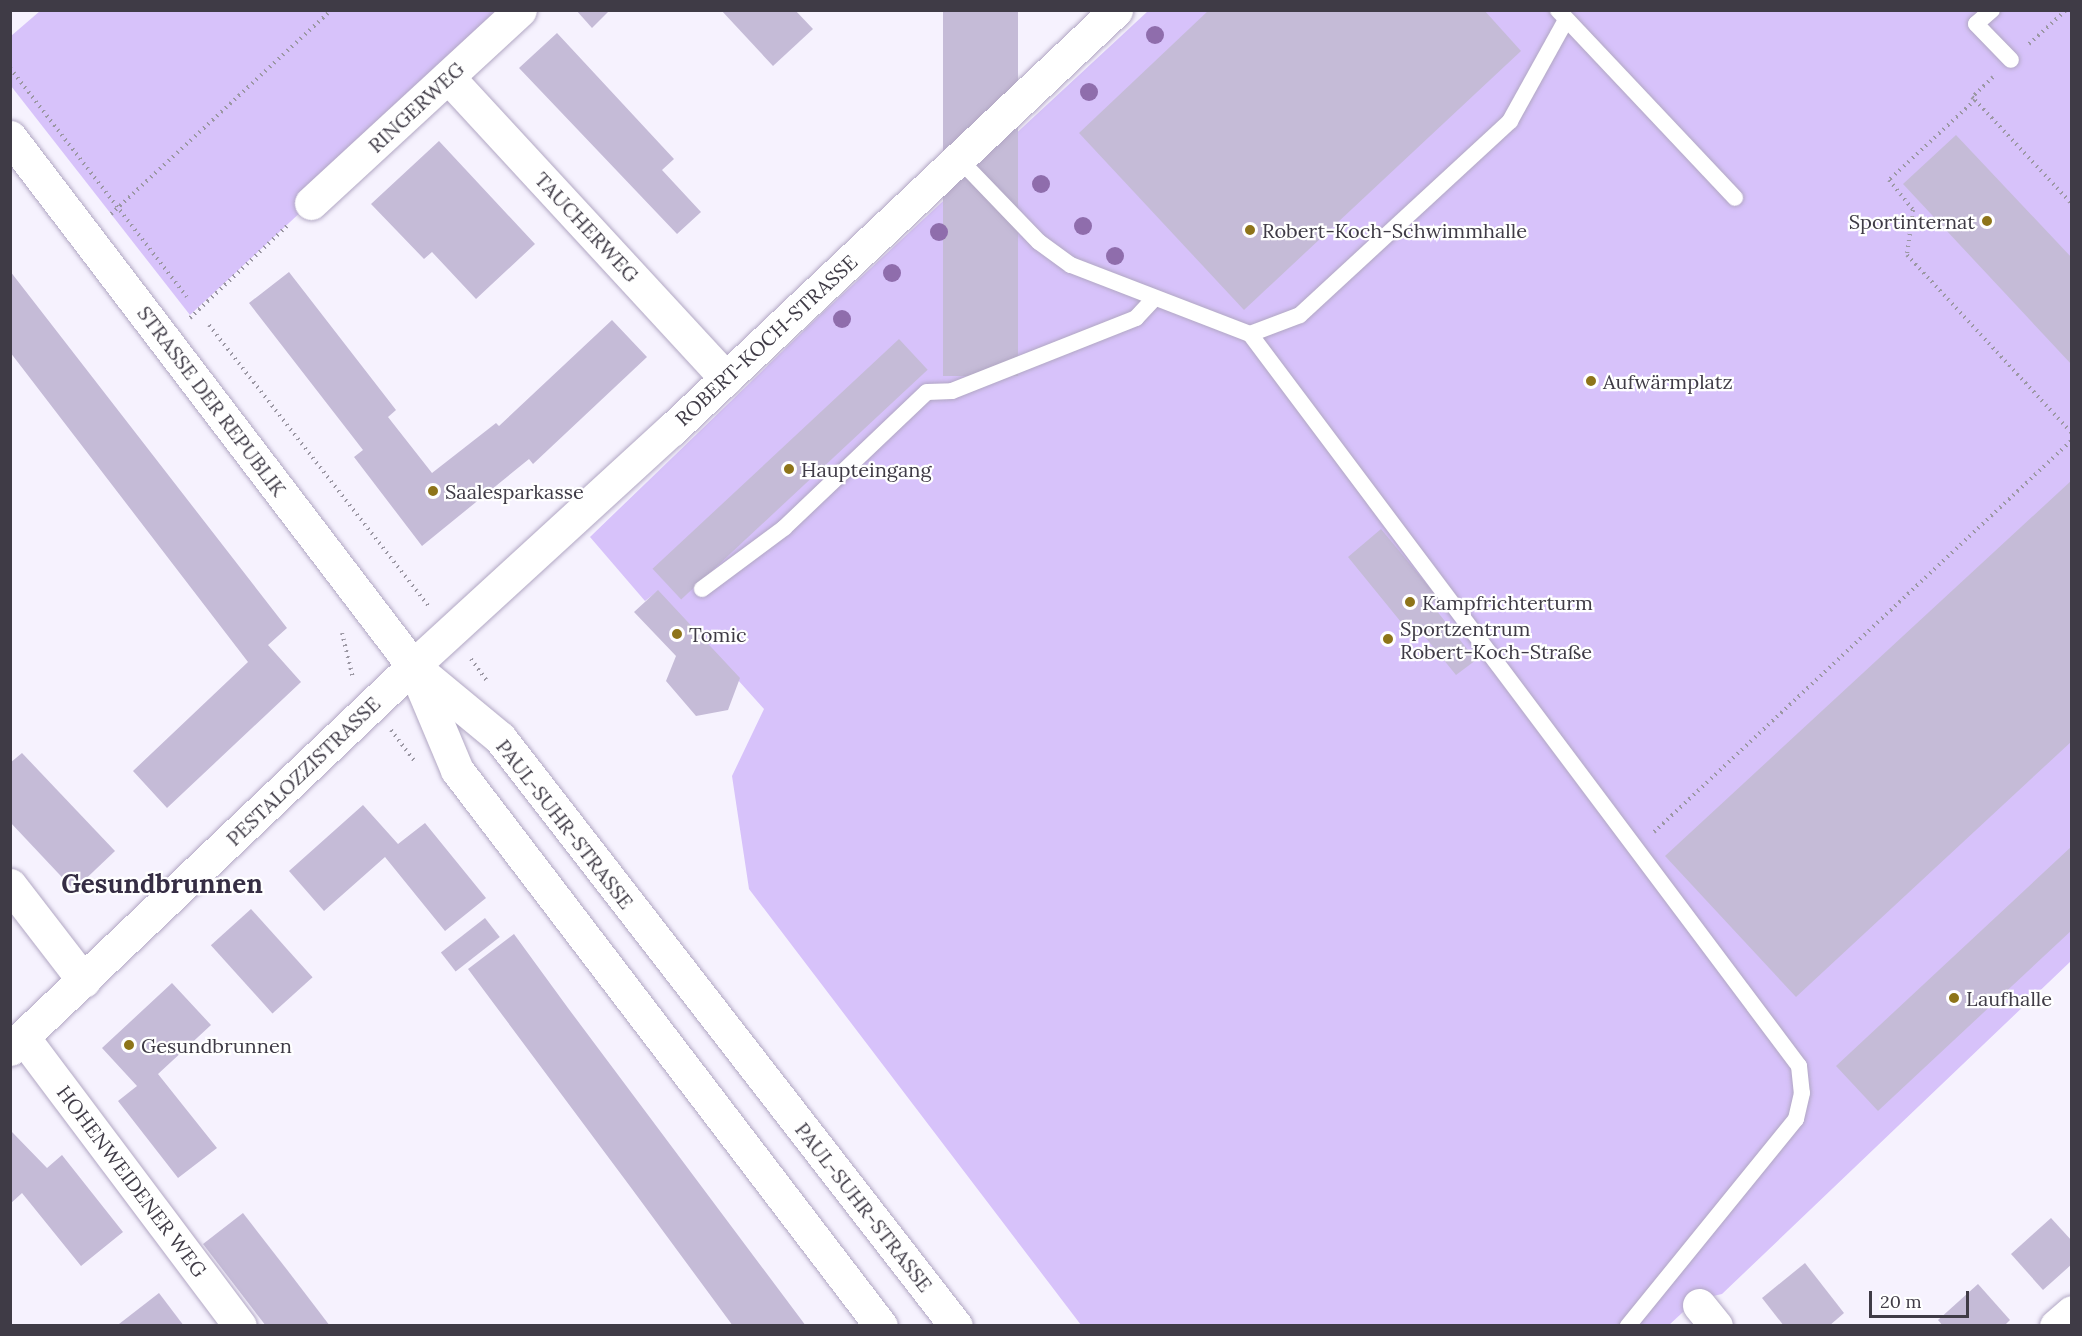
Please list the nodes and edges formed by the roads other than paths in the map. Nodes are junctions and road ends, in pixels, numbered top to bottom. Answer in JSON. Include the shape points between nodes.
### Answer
{"nodes":[{"id":1,"x":520,"y":10,"type":"edge"},
{"id":2,"x":1116,"y":10,"type":"edge"},
{"id":3,"x":1992,"y":10,"type":"edge"},
{"id":4,"x":1562,"y":15,"type":"edge"},
{"id":5,"x":2011,"y":60,"type":"road end"},
{"id":6,"x":448,"y":77,"type":"junction"},
{"id":7,"x":10,"y":137,"type":"edge"},
{"id":8,"x":959,"y":159,"type":"junction"},
{"id":9,"x":1735,"y":198,"type":"dead end"},
{"id":10,"x":311,"y":203,"type":"road end"},
{"id":11,"x":1154,"y":300,"type":"junction"},
{"id":12,"x":1250,"y":334,"type":"junction"},
{"id":13,"x":726,"y":378,"type":"junction"},
{"id":14,"x":702,"y":589,"type":"dead end"},
{"id":15,"x":413,"y":666,"type":"junction"},
{"id":16,"x":10,"y":885,"type":"edge"},
{"id":17,"x":84,"y":981,"type":"junction"},
{"id":18,"x":17,"y":1043,"type":"edge"},
{"id":19,"x":2072,"y":1312,"type":"edge"},
{"id":20,"x":240,"y":1326,"type":"edge"},
{"id":21,"x":881,"y":1326,"type":"edge"},
{"id":22,"x":956,"y":1326,"type":"edge"},
{"id":23,"x":1628,"y":1326,"type":"edge"},
{"id":24,"x":2056,"y":1326,"type":"edge"}],
"edges":[{"from":1,"to":6,"type":"street","name":"RINGERWEG"},
{"from":2,"to":8,"type":"street","name":"ROBERT-KOCH-STRASSE"},
{"from":3,"to":5,"type":"lane","via":[[1976,24]]},
{"from":4,"to":9,"type":"lane"},
{"from":4,"to":12,"type":"lane","via":[[1510,121],[1300,315]]},
{"from":6,"to":10,"type":"street","name":"RINGERWEG"},
{"from":6,"to":13,"type":"street","name":"TAUCHERWEG"},
{"from":7,"to":15,"type":"street","name":"STRASSE DER REPUBLIK"},
{"from":8,"to":11,"type":"lane","via":[[1039,242],[1071,265]]},
{"from":8,"to":13,"type":"street","name":"ROBERT-KOCH-STRASSE"},
{"from":11,"to":12,"type":"lane"},
{"from":11,"to":14,"type":"lane","via":[[1136,318],[1095,335],[952,391],[927,392],[784,528]]},
{"from":12,"to":23,"type":"lane","via":[[1799,1066],[1802,1093],[1796,1119]]},
{"from":13,"to":15,"type":"street","name":"ROBERT-KOCH-STRASSE"},
{"from":15,"to":17,"type":"street","name":"PESTALOZZISTRASSE"},
{"from":15,"to":21,"type":"street","via":[[457,770]]},
{"from":15,"to":22,"type":"street","name":"PAUL-SUHR-STRASSE","via":[[500,738]]},
{"from":16,"to":17,"type":"street"},
{"from":17,"to":18,"type":"street","name":"PESTALOZZISTRASSE"},
{"from":18,"to":20,"type":"street","name":"HOHENWEIDENER WEG"},
{"from":19,"to":24,"type":"street"}]}
